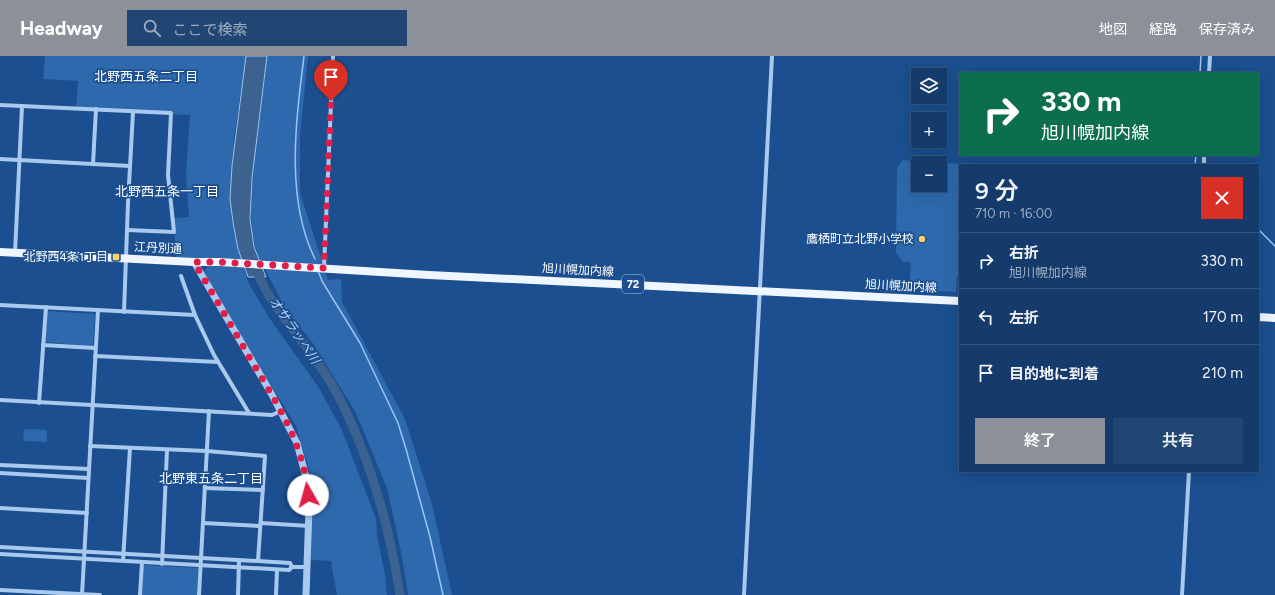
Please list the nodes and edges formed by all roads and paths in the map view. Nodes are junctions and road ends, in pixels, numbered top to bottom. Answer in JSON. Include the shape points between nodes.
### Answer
{"nodes":[{"id":1,"x":333,"y":56,"type":"edge"},
{"id":2,"x":772,"y":56,"type":"edge"},
{"id":3,"x":1210,"y":56,"type":"edge"},
{"id":4,"x":1209,"y":72,"type":"edge"},
{"id":5,"x":0,"y":105,"type":"edge"},
{"id":6,"x":22,"y":106,"type":"junction"},
{"id":7,"x":96,"y":109,"type":"junction"},
{"id":8,"x":134,"y":112,"type":"junction"},
{"id":9,"x":0,"y":159,"type":"edge"},
{"id":10,"x":20,"y":160,"type":"junction"},
{"id":11,"x":93,"y":164,"type":"junction"},
{"id":12,"x":130,"y":166,"type":"junction"},
{"id":13,"x":127,"y":230,"type":"junction"},
{"id":14,"x":0,"y":252,"type":"edge"},
{"id":15,"x":15,"y":252,"type":"junction"},
{"id":16,"x":126,"y":258,"type":"junction"},
{"id":17,"x":194,"y":262,"type":"junction"},
{"id":18,"x":324,"y":268,"type":"junction"},
{"id":19,"x":181,"y":276,"type":"dead end"},
{"id":20,"x":759,"y":290,"type":"junction"},
{"id":21,"x":959,"y":302,"type":"edge"},
{"id":22,"x":0,"y":305,"type":"edge"},
{"id":23,"x":46,"y":307,"type":"junction"},
{"id":24,"x":98,"y":310,"type":"junction"},
{"id":25,"x":124,"y":312,"type":"junction"},
{"id":26,"x":195,"y":315,"type":"junction"},
{"id":27,"x":1259,"y":317,"type":"edge"},
{"id":28,"x":1275,"y":318,"type":"edge"},
{"id":29,"x":43,"y":345,"type":"junction"},
{"id":30,"x":95,"y":348,"type":"junction"},
{"id":31,"x":95,"y":356,"type":"junction"},
{"id":32,"x":218,"y":362,"type":"junction"},
{"id":33,"x":0,"y":400,"type":"edge"},
{"id":34,"x":39,"y":403,"type":"junction"},
{"id":35,"x":92,"y":406,"type":"junction"},
{"id":36,"x":209,"y":411,"type":"junction"},
{"id":37,"x":281,"y":411,"type":"junction"},
{"id":38,"x":249,"y":413,"type":"junction"},
{"id":39,"x":90,"y":446,"type":"junction"},
{"id":40,"x":130,"y":448,"type":"junction"},
{"id":41,"x":167,"y":450,"type":"junction"},
{"id":42,"x":207,"y":451,"type":"junction"},
{"id":43,"x":0,"y":465,"type":"edge"},
{"id":44,"x":89,"y":469,"type":"junction"},
{"id":45,"x":1189,"y":472,"type":"edge"},
{"id":46,"x":0,"y":473,"type":"edge"},
{"id":47,"x":88,"y":478,"type":"junction"},
{"id":48,"x":205,"y":488,"type":"junction"},
{"id":49,"x":263,"y":490,"type":"junction"},
{"id":50,"x":0,"y":508,"type":"edge"},
{"id":51,"x":87,"y":513,"type":"junction"},
{"id":52,"x":203,"y":523,"type":"junction"},
{"id":53,"x":260,"y":524,"type":"junction"},
{"id":54,"x":309,"y":526,"type":"junction"},
{"id":55,"x":0,"y":547,"type":"edge"},
{"id":56,"x":84,"y":552,"type":"junction"},
{"id":57,"x":0,"y":554,"type":"edge"},
{"id":58,"x":123,"y":554,"type":"junction"},
{"id":59,"x":162,"y":556,"type":"junction"},
{"id":60,"x":201,"y":558,"type":"junction"},
{"id":61,"x":84,"y":559,"type":"junction"},
{"id":62,"x":239,"y":560,"type":"junction"},
{"id":63,"x":258,"y":561,"type":"junction"},
{"id":64,"x":123,"y":562,"type":"junction"},
{"id":65,"x":142,"y":562,"type":"junction"},
{"id":66,"x":162,"y":564,"type":"junction"},
{"id":67,"x":201,"y":566,"type":"junction"},
{"id":68,"x":292,"y":567,"type":"junction"},
{"id":69,"x":307,"y":567,"type":"junction"},
{"id":70,"x":239,"y":568,"type":"junction"},
{"id":71,"x":278,"y":570,"type":"junction"},
{"id":72,"x":0,"y":590,"type":"edge"},
{"id":73,"x":82,"y":594,"type":"edge"},
{"id":74,"x":100,"y":595,"type":"edge"},
{"id":75,"x":140,"y":595,"type":"edge"},
{"id":76,"x":199,"y":595,"type":"edge"},
{"id":77,"x":238,"y":595,"type":"edge"},
{"id":78,"x":276,"y":595,"type":"edge"},
{"id":79,"x":306,"y":595,"type":"edge"},
{"id":80,"x":744,"y":595,"type":"edge"},
{"id":81,"x":1182,"y":595,"type":"edge"}],
"edges":[{"from":1,"to":18,"type":"street"},
{"from":2,"to":20,"type":"street"},
{"from":3,"to":4,"type":"street"},
{"from":5,"to":6,"type":"street"},
{"from":6,"to":7,"type":"street"},
{"from":6,"to":10,"type":"street"},
{"from":7,"to":8,"type":"street"},
{"from":7,"to":11,"type":"street"},
{"from":8,"to":12,"type":"street"},
{"from":8,"to":13,"type":"street","via":[[171,113],[168,175],[174,232]]},
{"from":9,"to":10,"type":"street"},
{"from":10,"to":11,"type":"street"},
{"from":10,"to":15,"type":"street"},
{"from":11,"to":12,"type":"street"},
{"from":12,"to":13,"type":"street"},
{"from":13,"to":16,"type":"street"},
{"from":14,"to":15,"type":"main road","name":"江丹別通","number":"72"},
{"from":15,"to":16,"type":"main road","name":"江丹別通","number":"72"},
{"from":16,"to":17,"type":"main road","name":"江丹別通","number":"72"},
{"from":16,"to":25,"type":"street"},
{"from":17,"to":18,"type":"main road","name":"旭川幌加内線","number":"72"},
{"from":17,"to":37,"type":"street"},
{"from":18,"to":20,"type":"main road","name":"旭川幌加内線","number":"72"},
{"from":19,"to":26,"type":"street"},
{"from":20,"to":21,"type":"main road","name":"旭川幌加内線","number":"72"},
{"from":20,"to":80,"type":"street"},
{"from":22,"to":23,"type":"street"},
{"from":23,"to":24,"type":"street"},
{"from":23,"to":29,"type":"street"},
{"from":24,"to":25,"type":"street"},
{"from":24,"to":30,"type":"street"},
{"from":25,"to":26,"type":"street"},
{"from":26,"to":32,"type":"street"},
{"from":27,"to":28,"type":"main road"},
{"from":29,"to":30,"type":"street"},
{"from":29,"to":34,"type":"street"},
{"from":30,"to":31,"type":"street"},
{"from":31,"to":32,"type":"street"},
{"from":31,"to":35,"type":"street"},
{"from":32,"to":38,"type":"street"},
{"from":33,"to":34,"type":"street"},
{"from":34,"to":35,"type":"street"},
{"from":35,"to":36,"type":"street"},
{"from":35,"to":39,"type":"street"},
{"from":36,"to":38,"type":"street"},
{"from":36,"to":42,"type":"street"},
{"from":37,"to":38,"type":"street","via":[[272,415]]},
{"from":37,"to":54,"type":"street","via":[[297,443],[304,466]]},
{"from":39,"to":40,"type":"street"},
{"from":39,"to":44,"type":"street"},
{"from":40,"to":41,"type":"street"},
{"from":40,"to":58,"type":"street"},
{"from":41,"to":42,"type":"street"},
{"from":41,"to":59,"type":"street"},
{"from":42,"to":48,"type":"street"},
{"from":42,"to":49,"type":"street","via":[[265,456]]},
{"from":43,"to":44,"type":"street"},
{"from":44,"to":47,"type":"street"},
{"from":45,"to":81,"type":"street"},
{"from":46,"to":47,"type":"street"},
{"from":47,"to":51,"type":"street"},
{"from":48,"to":49,"type":"street"},
{"from":48,"to":52,"type":"street"},
{"from":49,"to":53,"type":"street"},
{"from":50,"to":51,"type":"street"},
{"from":51,"to":56,"type":"street"},
{"from":52,"to":53,"type":"street"},
{"from":52,"to":60,"type":"street"},
{"from":53,"to":54,"type":"street"},
{"from":53,"to":63,"type":"street"},
{"from":54,"to":69,"type":"street"},
{"from":55,"to":56,"type":"street"},
{"from":56,"to":58,"type":"street"},
{"from":56,"to":61,"type":"street"},
{"from":57,"to":61,"type":"street"},
{"from":58,"to":59,"type":"street"},
{"from":58,"to":64,"type":"street"},
{"from":59,"to":60,"type":"street"},
{"from":59,"to":66,"type":"street"},
{"from":60,"to":62,"type":"street"},
{"from":60,"to":67,"type":"street"},
{"from":61,"to":64,"type":"street"},
{"from":61,"to":73,"type":"street"},
{"from":62,"to":63,"type":"street"},
{"from":62,"to":70,"type":"street"},
{"from":63,"to":68,"type":"street","via":[[290,563]]},
{"from":64,"to":65,"type":"street"},
{"from":65,"to":66,"type":"street"},
{"from":65,"to":75,"type":"street"},
{"from":66,"to":67,"type":"street"},
{"from":67,"to":70,"type":"street"},
{"from":67,"to":76,"type":"street"},
{"from":68,"to":69,"type":"street"},
{"from":68,"to":71,"type":"street","via":[[289,570]]},
{"from":69,"to":79,"type":"street"},
{"from":70,"to":71,"type":"street"},
{"from":70,"to":77,"type":"street"},
{"from":71,"to":78,"type":"street"},
{"from":72,"to":73,"type":"street"},
{"from":73,"to":74,"type":"street"}]}
